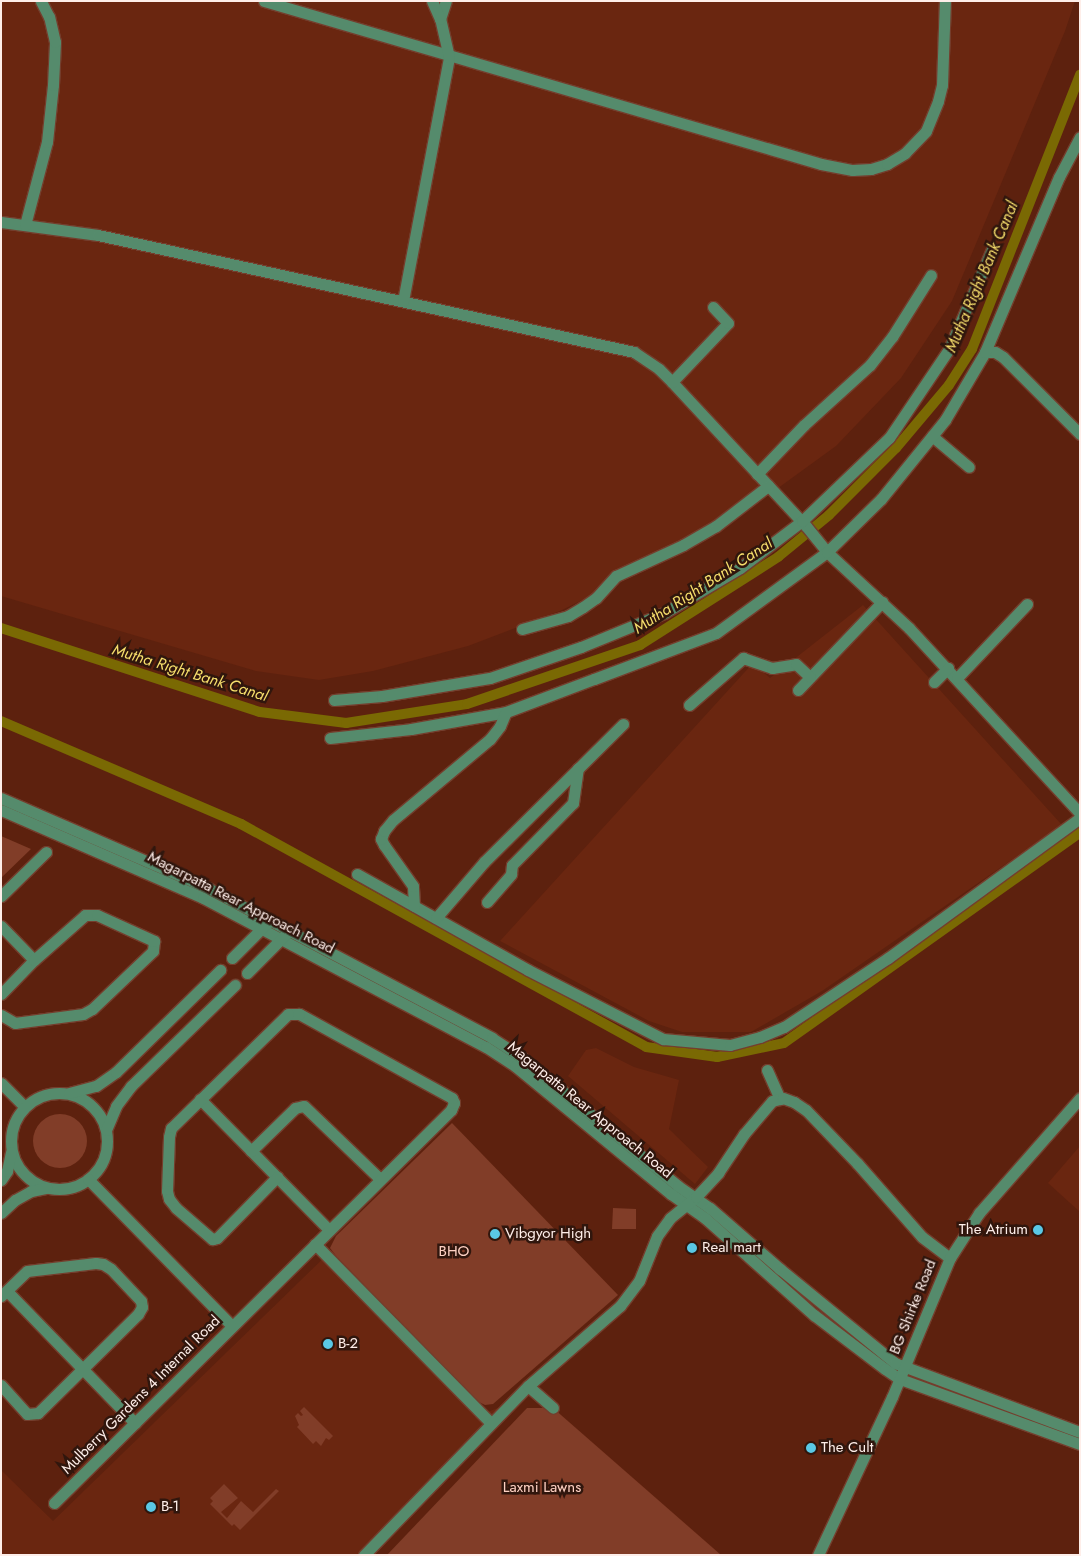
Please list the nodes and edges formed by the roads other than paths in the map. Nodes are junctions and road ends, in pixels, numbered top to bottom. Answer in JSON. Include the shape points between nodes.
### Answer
{"nodes":[{"id":1,"x":41,"y":1,"type":"edge"},
{"id":2,"x":264,"y":1,"type":"edge"},
{"id":3,"x":432,"y":1,"type":"edge"},
{"id":4,"x":446,"y":1,"type":"edge"},
{"id":5,"x":945,"y":1,"type":"edge"},
{"id":6,"x":440,"y":19,"type":"junction"},
{"id":7,"x":449,"y":57,"type":"junction"},
{"id":8,"x":1080,"y":137,"type":"edge"},
{"id":9,"x":1,"y":222,"type":"edge"},
{"id":10,"x":24,"y":225,"type":"junction"},
{"id":11,"x":992,"y":249,"type":"dead end"},
{"id":12,"x":931,"y":275,"type":"dead end"},
{"id":13,"x":403,"y":301,"type":"junction"},
{"id":14,"x":714,"y":307,"type":"dead end"},
{"id":15,"x":985,"y":352,"type":"junction"},
{"id":16,"x":672,"y":382,"type":"junction"},
{"id":17,"x":1080,"y":434,"type":"edge"},
{"id":18,"x":932,"y":436,"type":"junction"},
{"id":19,"x":969,"y":467,"type":"dead end"},
{"id":20,"x":757,"y":474,"type":"junction"},
{"id":21,"x":768,"y":486,"type":"junction"},
{"id":22,"x":804,"y":524,"type":"junction"},
{"id":23,"x":824,"y":548,"type":"junction"},
{"id":24,"x":882,"y":602,"type":"junction"},
{"id":25,"x":1027,"y":604,"type":"dead end"},
{"id":26,"x":522,"y":630,"type":"dead end"},
{"id":27,"x":948,"y":668,"type":"junction"},
{"id":28,"x":810,"y":677,"type":"junction"},
{"id":29,"x":957,"y":678,"type":"junction"},
{"id":30,"x":934,"y":682,"type":"dead end"},
{"id":31,"x":798,"y":690,"type":"dead end"},
{"id":32,"x":334,"y":700,"type":"dead end"},
{"id":33,"x":690,"y":705,"type":"dead end"},
{"id":34,"x":506,"y":712,"type":"junction"},
{"id":35,"x":623,"y":724,"type":"dead end"},
{"id":36,"x":330,"y":738,"type":"dead end"},
{"id":37,"x":579,"y":766,"type":"junction"},
{"id":38,"x":1,"y":798,"type":"edge"},
{"id":39,"x":1,"y":810,"type":"edge"},
{"id":40,"x":1080,"y":813,"type":"edge"},
{"id":41,"x":1080,"y":818,"type":"edge"},
{"id":42,"x":46,"y":852,"type":"dead end"},
{"id":43,"x":357,"y":874,"type":"dead end"},
{"id":44,"x":1,"y":896,"type":"edge"},
{"id":45,"x":487,"y":902,"type":"dead end"},
{"id":46,"x":414,"y":906,"type":"junction"},
{"id":47,"x":436,"y":918,"type":"junction"},
{"id":48,"x":266,"y":923,"type":"junction"},
{"id":49,"x":1,"y":926,"type":"edge"},
{"id":50,"x":286,"y":934,"type":"junction"},
{"id":51,"x":232,"y":958,"type":"dead end"},
{"id":52,"x":34,"y":960,"type":"junction"},
{"id":53,"x":220,"y":970,"type":"dead end"},
{"id":54,"x":247,"y":973,"type":"dead end"},
{"id":55,"x":235,"y":985,"type":"dead end"},
{"id":56,"x":1,"y":994,"type":"edge"},
{"id":57,"x":1,"y":1015,"type":"edge"},
{"id":58,"x":767,"y":1070,"type":"dead end"},
{"id":59,"x":1,"y":1083,"type":"edge"},
{"id":60,"x":69,"y":1093,"type":"junction"},
{"id":61,"x":1080,"y":1098,"type":"edge"},
{"id":62,"x":200,"y":1099,"type":"junction"},
{"id":63,"x":780,"y":1099,"type":"junction"},
{"id":64,"x":24,"y":1106,"type":"junction"},
{"id":65,"x":106,"y":1130,"type":"junction"},
{"id":66,"x":11,"y":1151,"type":"junction"},
{"id":67,"x":251,"y":1151,"type":"junction"},
{"id":68,"x":277,"y":1177,"type":"junction"},
{"id":69,"x":88,"y":1179,"type":"junction"},
{"id":70,"x":380,"y":1179,"type":"junction"},
{"id":71,"x":1,"y":1180,"type":"edge"},
{"id":72,"x":48,"y":1188,"type":"junction"},
{"id":73,"x":691,"y":1200,"type":"junction"},
{"id":74,"x":1,"y":1213,"type":"edge"},
{"id":75,"x":329,"y":1230,"type":"junction"},
{"id":76,"x":315,"y":1244,"type":"junction"},
{"id":77,"x":950,"y":1258,"type":"junction"},
{"id":78,"x":4,"y":1293,"type":"edge"},
{"id":79,"x":235,"y":1323,"type":"junction"},
{"id":80,"x":905,"y":1367,"type":"junction"},
{"id":81,"x":82,"y":1368,"type":"junction"},
{"id":82,"x":900,"y":1379,"type":"junction"},
{"id":83,"x":1,"y":1385,"type":"edge"},
{"id":84,"x":528,"y":1386,"type":"junction"},
{"id":85,"x":553,"y":1408,"type":"dead end"},
{"id":86,"x":135,"y":1423,"type":"junction"},
{"id":87,"x":491,"y":1423,"type":"junction"},
{"id":88,"x":1080,"y":1432,"type":"edge"},
{"id":89,"x":1080,"y":1444,"type":"edge"},
{"id":90,"x":54,"y":1503,"type":"dead end"},
{"id":91,"x":364,"y":1555,"type":"edge"},
{"id":92,"x":818,"y":1555,"type":"edge"}],
"edges":[{"from":1,"to":10,"type":"street","via":[[55,42],[54,75],[47,142]]},
{"from":2,"to":7,"type":"street"},
{"from":3,"to":6,"type":"street"},
{"from":4,"to":6,"type":"street"},
{"from":5,"to":7,"type":"street","via":[[942,85],[933,117],[926,130],[904,152],[887,164],[871,169],[828,166]]},
{"from":6,"to":7,"type":"street"},
{"from":7,"to":13,"type":"street"},
{"from":8,"to":15,"type":"street"},
{"from":9,"to":10,"type":"street"},
{"from":10,"to":13,"type":"street","via":[[98,235]]},
{"from":11,"to":22,"type":"street","via":[[949,349],[889,438]]},
{"from":12,"to":20,"type":"street","via":[[892,337],[870,365],[804,425]]},
{"from":13,"to":16,"type":"street","via":[[622,348],[644,358]]},
{"from":14,"to":16,"type":"street","via":[[728,323]]},
{"from":15,"to":17,"type":"street","via":[[995,352],[1002,357]]},
{"from":15,"to":18,"type":"street"},
{"from":16,"to":20,"type":"street"},
{"from":18,"to":19,"type":"street"},
{"from":18,"to":23,"type":"street","via":[[881,499]]},
{"from":20,"to":21,"type":"street"},
{"from":21,"to":22,"type":"street"},
{"from":21,"to":26,"type":"street","via":[[716,526],[616,576],[596,598],[568,616]]},
{"from":22,"to":23,"type":"street"},
{"from":22,"to":32,"type":"street","via":[[740,568],[664,613],[581,647],[490,678],[382,696]]},
{"from":23,"to":24,"type":"street"},
{"from":23,"to":34,"type":"street","via":[[716,633]]},
{"from":24,"to":27,"type":"street"},
{"from":24,"to":28,"type":"street"},
{"from":25,"to":29,"type":"street"},
{"from":27,"to":29,"type":"street"},
{"from":27,"to":30,"type":"street"},
{"from":28,"to":31,"type":"street"},
{"from":28,"to":33,"type":"street","via":[[796,664],[772,668],[743,658]]},
{"from":29,"to":40,"type":"street"},
{"from":34,"to":36,"type":"street","via":[[412,729]]},
{"from":34,"to":46,"type":"street","via":[[490,739],[384,831],[384,845],[413,886]]},
{"from":35,"to":37,"type":"street"},
{"from":37,"to":45,"type":"street","via":[[573,803],[512,865],[511,874]]},
{"from":37,"to":47,"type":"street","via":[[484,862]]},
{"from":38,"to":48,"type":"street","name":"Magarpatta Rear Approach Road","via":[[157,864]]},
{"from":39,"to":48,"type":"street","name":"Magarpatta Rear Approach Road"},
{"from":41,"to":47,"type":"street","via":[[888,958],[784,1027],[730,1045],[663,1039]]},
{"from":42,"to":44,"type":"street"},
{"from":43,"to":46,"type":"street"},
{"from":46,"to":47,"type":"street"},
{"from":48,"to":50,"type":"street","name":"Magarpatta Rear Approach Road"},
{"from":48,"to":51,"type":"street"},
{"from":49,"to":52,"type":"street"},
{"from":50,"to":54,"type":"street"},
{"from":50,"to":73,"type":"street","name":"Magarpatta Rear Approach Road","via":[[492,1038],[521,1057]]},
{"from":52,"to":56,"type":"street"},
{"from":52,"to":57,"type":"street","via":[[91,913],[154,941],[153,951],[83,1014],[15,1023]]},
{"from":53,"to":60,"type":"street","via":[[116,1072],[96,1086]]},
{"from":55,"to":65,"type":"street","via":[[132,1086],[116,1106]]},
{"from":58,"to":63,"type":"street"},
{"from":59,"to":64,"type":"street"},
{"from":60,"to":64,"type":"street","via":[[42,1095]]},
{"from":60,"to":65,"type":"street","via":[[93,1106]]},
{"from":61,"to":77,"type":"street","name":"BG Shirke Road","via":[[979,1213]]},
{"from":62,"to":67,"type":"street"},
{"from":62,"to":68,"type":"street","via":[[176,1122],[169,1137],[167,1191],[176,1208],[207,1236],[217,1238]]},
{"from":62,"to":70,"type":"street","name":"Mulberry Gardens 4 Internal Road","via":[[282,1018],[288,1014],[299,1014],[452,1098],[451,1110]]},
{"from":63,"to":73,"type":"street","via":[[772,1101],[761,1112],[718,1173]]},
{"from":63,"to":77,"type":"street","via":[[794,1102],[806,1110],[922,1237]]},
{"from":64,"to":66,"type":"street","via":[[13,1124]]},
{"from":65,"to":69,"type":"street","via":[[104,1157]]},
{"from":66,"to":71,"type":"street","via":[[7,1171]]},
{"from":66,"to":72,"type":"street","via":[[24,1175]]},
{"from":67,"to":68,"type":"street"},
{"from":67,"to":70,"type":"street","via":[[295,1108],[304,1106]]},
{"from":68,"to":75,"type":"street"},
{"from":69,"to":72,"type":"street","via":[[76,1186]]},
{"from":69,"to":79,"type":"street"},
{"from":70,"to":75,"type":"street","name":"Mulberry Gardens 4 Internal Road"},
{"from":72,"to":74,"type":"street","via":[[31,1191]]},
{"from":73,"to":80,"type":"street","name":"Magarpatta Rear Approach Road","via":[[869,1344]]},
{"from":73,"to":82,"type":"street","name":"Magarpatta Rear Approach Road","via":[[814,1315]]},
{"from":73,"to":84,"type":"street","via":[[670,1218],[657,1236],[639,1281],[620,1306]]},
{"from":75,"to":76,"type":"street","name":"Mulberry Gardens 4 Internal Road"},
{"from":76,"to":79,"type":"street","name":"Mulberry Gardens 4 Internal Road"},
{"from":76,"to":87,"type":"street"},
{"from":77,"to":80,"type":"street","name":"BG Shirke Road"},
{"from":78,"to":81,"type":"street"},
{"from":78,"to":81,"type":"street","via":[[35,1268],[96,1263],[111,1269],[141,1301],[142,1307]]},
{"from":79,"to":86,"type":"street","name":"Mulberry Gardens 4 Internal Road"},
{"from":80,"to":82,"type":"street","name":"BG Shirke Road"},
{"from":80,"to":88,"type":"street","name":"Magarpatta Rear Approach Road"},
{"from":81,"to":83,"type":"street","via":[[33,1415],[27,1414]]},
{"from":81,"to":86,"type":"street"},
{"from":82,"to":89,"type":"street","name":"Magarpatta Rear Approach Road"},
{"from":82,"to":92,"type":"street","name":"BG Shirke Road"},
{"from":84,"to":85,"type":"street"},
{"from":84,"to":87,"type":"street"},
{"from":86,"to":90,"type":"street","name":"Mulberry Gardens 4 Internal Road"},
{"from":87,"to":91,"type":"street"}]}
